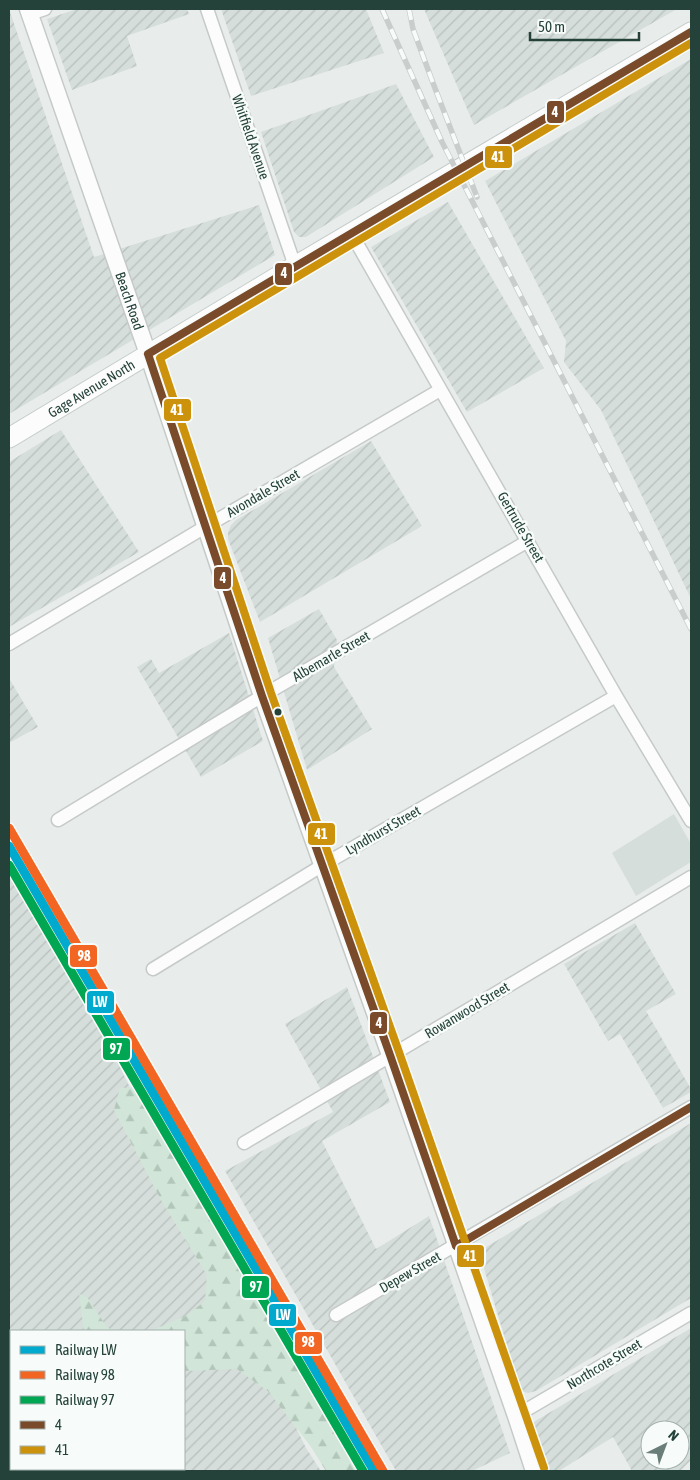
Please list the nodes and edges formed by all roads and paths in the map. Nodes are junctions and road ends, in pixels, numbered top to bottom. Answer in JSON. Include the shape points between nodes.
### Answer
{"nodes":[{"id":1,"x":207,"y":9,"type":"edge"},
{"id":2,"x":34,"y":10,"type":"edge"},
{"id":3,"x":691,"y":32,"type":"edge"},
{"id":4,"x":352,"y":233,"type":"junction"},
{"id":5,"x":295,"y":266,"type":"junction"},
{"id":6,"x":148,"y":354,"type":"junction"},
{"id":7,"x":440,"y":390,"type":"junction"},
{"id":8,"x":9,"y":438,"type":"edge"},
{"id":9,"x":205,"y":527,"type":"junction"},
{"id":10,"x":528,"y":540,"type":"junction"},
{"id":11,"x":9,"y":644,"type":"edge"},
{"id":12,"x":262,"y":696,"type":"junction"},
{"id":13,"x":616,"y":696,"type":"junction"},
{"id":14,"x":58,"y":820,"type":"dead end"},
{"id":15,"x":691,"y":821,"type":"edge"},
{"id":16,"x":323,"y":865,"type":"junction"},
{"id":17,"x":691,"y":877,"type":"edge"},
{"id":18,"x":153,"y":969,"type":"dead end"},
{"id":19,"x":390,"y":1055,"type":"junction"},
{"id":20,"x":691,"y":1107,"type":"edge"},
{"id":21,"x":244,"y":1143,"type":"dead end"},
{"id":22,"x":456,"y":1246,"type":"junction"},
{"id":23,"x":691,"y":1312,"type":"edge"},
{"id":24,"x":336,"y":1315,"type":"dead end"},
{"id":25,"x":516,"y":1416,"type":"junction"},
{"id":26,"x":534,"y":1471,"type":"edge"}],
"edges":[{"from":1,"to":5,"type":"street","name":"Whitfield Avenue"},
{"from":2,"to":6,"type":"street","name":"Beach Road"},
{"from":3,"to":4,"type":"main road","name":"Gage Avenue North"},
{"from":4,"to":5,"type":"main road","name":"Gage Avenue North"},
{"from":4,"to":7,"type":"street","name":"Gertrude Street"},
{"from":5,"to":6,"type":"main road","name":"Gage Avenue North"},
{"from":6,"to":8,"type":"main road","name":"Gage Avenue North"},
{"from":6,"to":9,"type":"street","name":"Beach Road"},
{"from":7,"to":9,"type":"street","name":"Avondale Street"},
{"from":7,"to":10,"type":"street","name":"Gertrude Street"},
{"from":9,"to":11,"type":"street","name":"Avondale Street"},
{"from":9,"to":12,"type":"street","name":"Beach Road"},
{"from":10,"to":12,"type":"street","name":"Albemarle Street"},
{"from":10,"to":13,"type":"street","name":"Gertrude Street"},
{"from":12,"to":14,"type":"street","name":"Albemarle Street"},
{"from":12,"to":16,"type":"street","name":"Beach Road"},
{"from":13,"to":15,"type":"street","name":"Gertrude Street"},
{"from":13,"to":16,"type":"street","name":"Lyndhurst Street"},
{"from":16,"to":18,"type":"street","name":"Lyndhurst Street"},
{"from":16,"to":19,"type":"street","name":"Beach Road"},
{"from":17,"to":19,"type":"street","name":"Rowanwood Street"},
{"from":19,"to":21,"type":"street","name":"Rowanwood Street"},
{"from":19,"to":22,"type":"street","name":"Beach Road"},
{"from":20,"to":22,"type":"street","name":"Depew Street"},
{"from":22,"to":24,"type":"street","name":"Depew Street"},
{"from":22,"to":25,"type":"street","name":"Beach Road"},
{"from":23,"to":25,"type":"street","name":"Northcote Street"},
{"from":25,"to":26,"type":"street","name":"Beach Road"}]}
